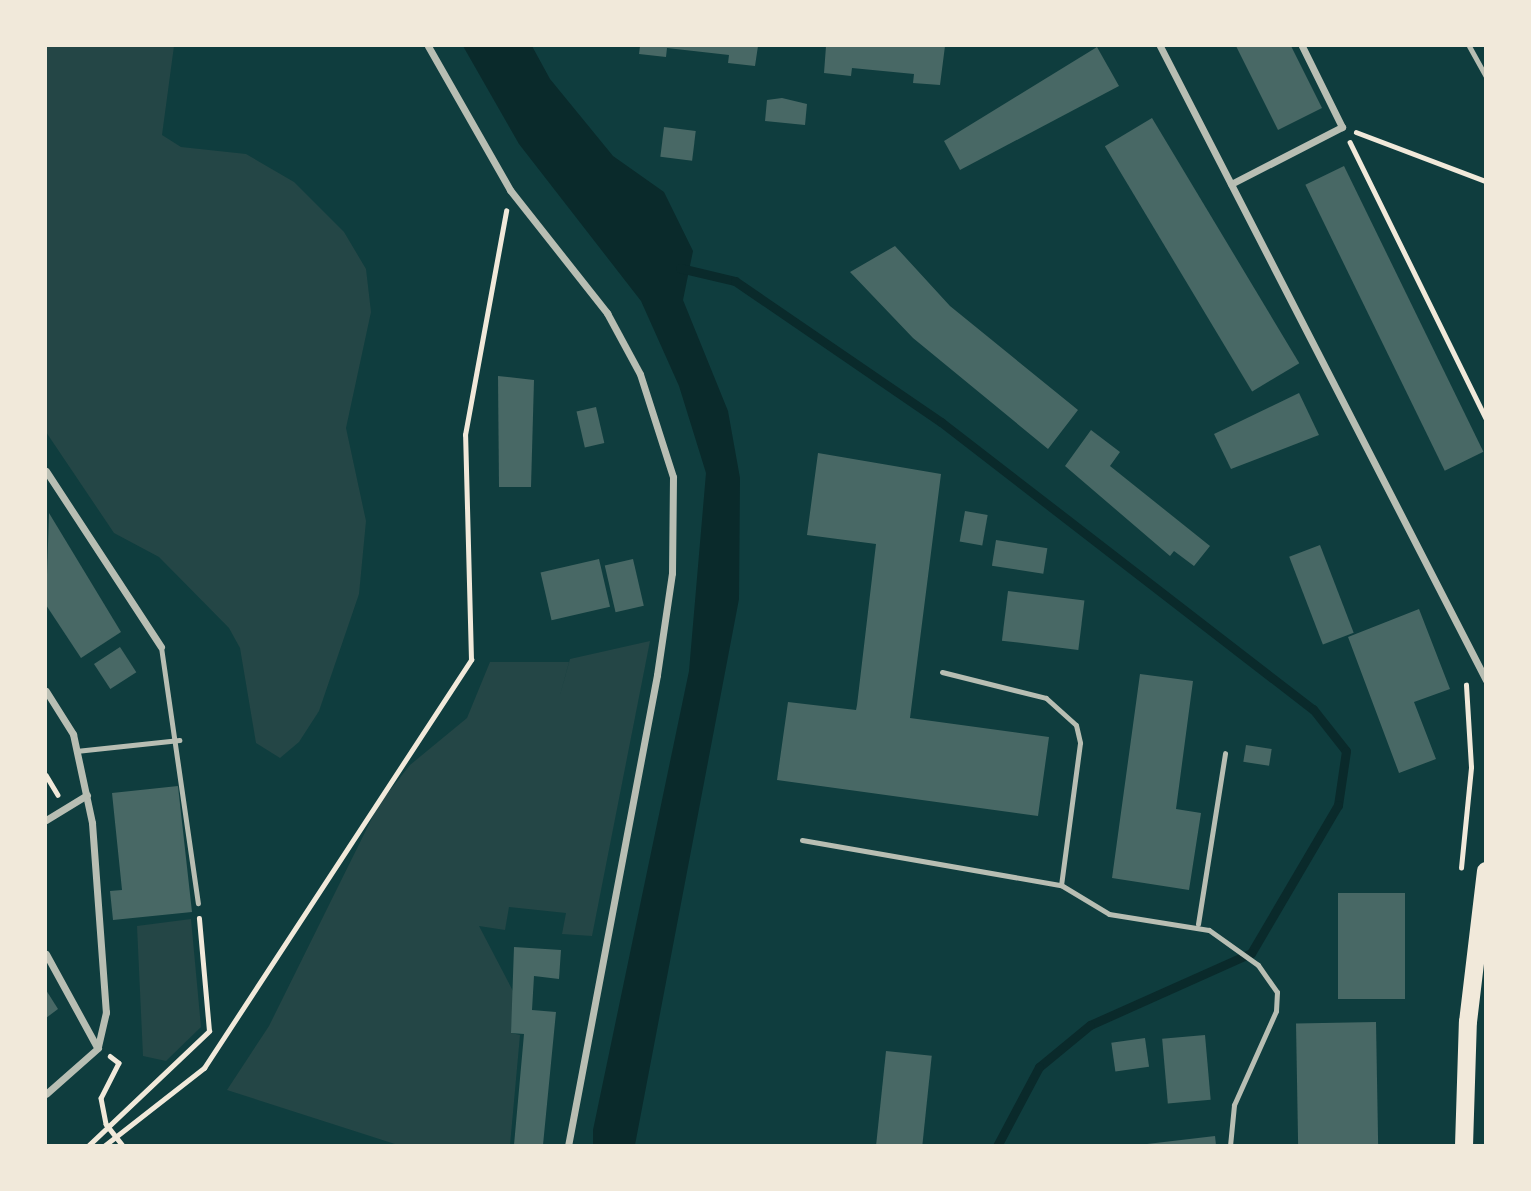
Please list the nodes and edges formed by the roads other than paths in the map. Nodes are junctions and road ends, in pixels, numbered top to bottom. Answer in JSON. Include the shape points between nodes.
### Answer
{"nodes":[{"id":1,"x":428,"y":46,"type":"edge"},
{"id":2,"x":1160,"y":46,"type":"edge"},
{"id":3,"x":1302,"y":46,"type":"edge"},
{"id":4,"x":1469,"y":46,"type":"edge"},
{"id":5,"x":1486,"y":77,"type":"edge"},
{"id":6,"x":1231,"y":184,"type":"junction"},
{"id":7,"x":46,"y":471,"type":"edge"},
{"id":8,"x":161,"y":647,"type":"joint"},
{"id":9,"x":942,"y":672,"type":"dead end"},
{"id":10,"x":1486,"y":680,"type":"edge"},
{"id":11,"x":46,"y":691,"type":"edge"},
{"id":12,"x":179,"y":740,"type":"junction"},
{"id":13,"x":76,"y":751,"type":"junction"},
{"id":14,"x":1225,"y":753,"type":"dead end"},
{"id":15,"x":87,"y":796,"type":"junction"},
{"id":16,"x":46,"y":820,"type":"edge"},
{"id":17,"x":802,"y":839,"type":"dead end"},
{"id":18,"x":1486,"y":871,"type":"edge"},
{"id":19,"x":1062,"y":885,"type":"junction"},
{"id":20,"x":198,"y":903,"type":"road end"},
{"id":21,"x":1198,"y":924,"type":"junction"},
{"id":22,"x":46,"y":954,"type":"edge"},
{"id":23,"x":98,"y":1048,"type":"junction"},
{"id":24,"x":46,"y":1094,"type":"edge"},
{"id":25,"x":568,"y":1146,"type":"edge"},
{"id":26,"x":1230,"y":1146,"type":"edge"},
{"id":27,"x":1464,"y":1146,"type":"edge"}],
"edges":[{"from":1,"to":25,"type":"street","via":[[510,190],[607,313],[640,374],[673,477],[672,573],[657,675]]},
{"from":2,"to":6,"type":"street"},
{"from":3,"to":6,"type":"street","via":[[1342,127]]},
{"from":4,"to":5,"type":"lane"},
{"from":6,"to":10,"type":"street"},
{"from":7,"to":8,"type":"street"},
{"from":8,"to":12,"type":"lane"},
{"from":9,"to":19,"type":"lane","via":[[1046,698],[1076,725],[1080,743]]},
{"from":11,"to":13,"type":"street"},
{"from":12,"to":13,"type":"lane"},
{"from":12,"to":20,"type":"lane"},
{"from":13,"to":15,"type":"street"},
{"from":14,"to":21,"type":"lane"},
{"from":15,"to":16,"type":"street"},
{"from":15,"to":23,"type":"street","via":[[106,1012]]},
{"from":17,"to":19,"type":"lane"},
{"from":18,"to":27,"type":"main road","via":[[1468,1022]]},
{"from":19,"to":21,"type":"lane","via":[[1110,914]]},
{"from":21,"to":26,"type":"lane","via":[[1258,965],[1277,992],[1276,1011],[1234,1105]]},
{"from":22,"to":23,"type":"street"},
{"from":23,"to":24,"type":"street"}]}
